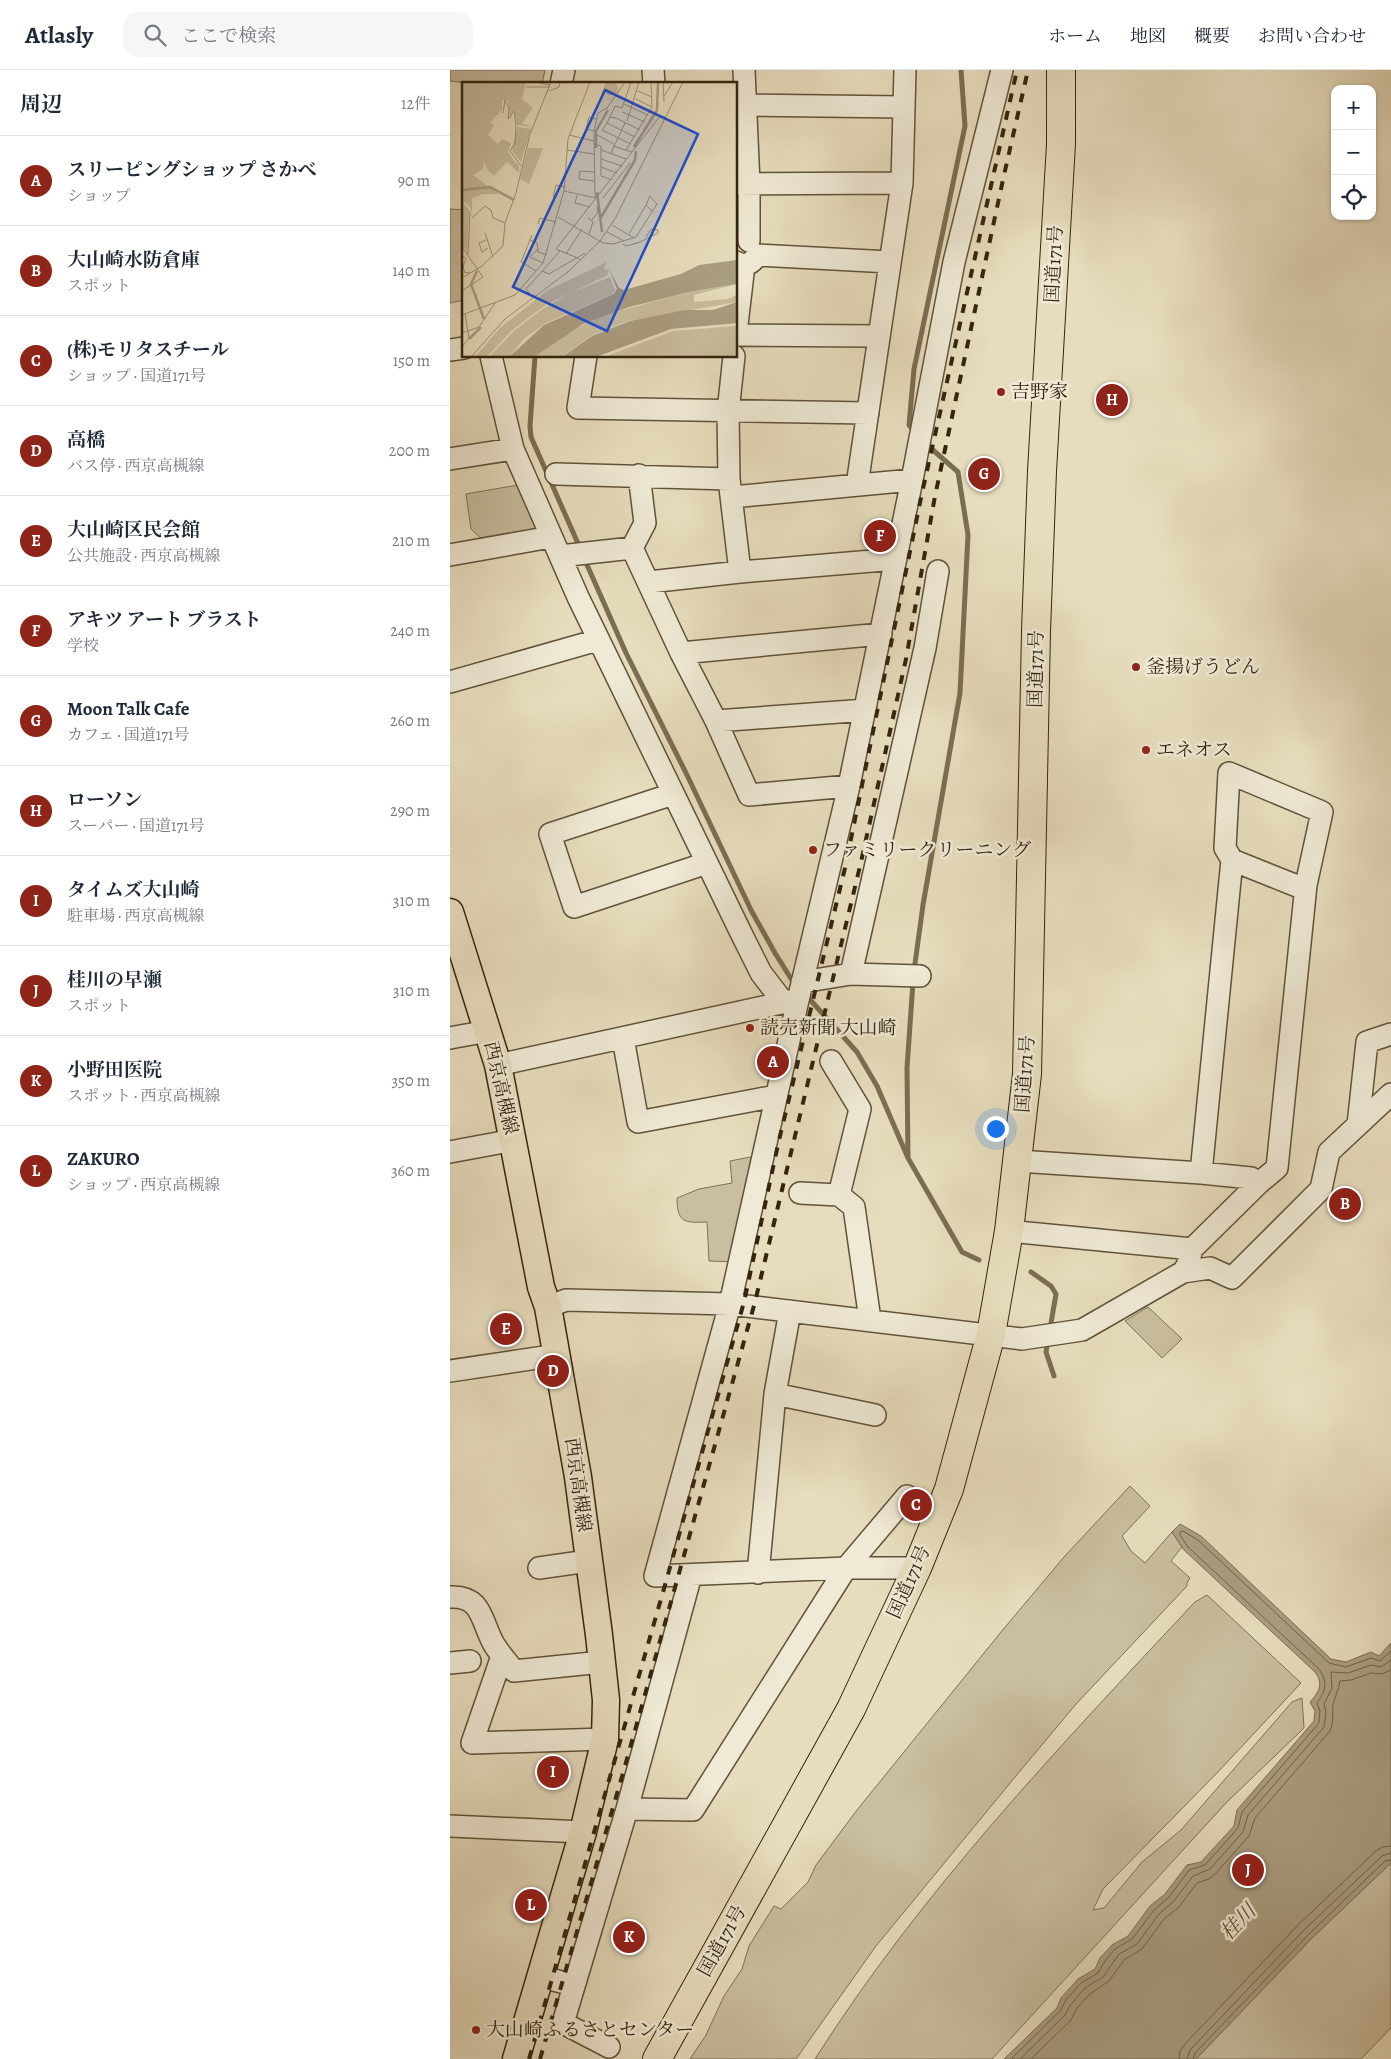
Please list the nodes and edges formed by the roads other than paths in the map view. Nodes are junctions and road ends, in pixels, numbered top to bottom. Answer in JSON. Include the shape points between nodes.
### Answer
{"nodes":[{"id":1,"x":744,"y":70,"type":"edge"},
{"id":2,"x":905,"y":70,"type":"edge"},
{"id":3,"x":1002,"y":70,"type":"edge"},
{"id":4,"x":1061,"y":70,"type":"edge"},
{"id":5,"x":741,"y":105,"type":"edge"},
{"id":6,"x":903,"y":107,"type":"junction"},
{"id":7,"x":902,"y":183,"type":"junction"},
{"id":8,"x":743,"y":184,"type":"edge"},
{"id":9,"x":744,"y":254,"type":"edge"},
{"id":10,"x":890,"y":262,"type":"junction"},
{"id":11,"x":738,"y":314,"type":"edge"},
{"id":12,"x":738,"y":334,"type":"edge"},
{"id":13,"x":879,"y":336,"type":"junction"},
{"id":14,"x":491,"y":358,"type":"edge"},
{"id":15,"x":586,"y":358,"type":"edge"},
{"id":16,"x":734,"y":358,"type":"edge"},
{"id":17,"x":728,"y":412,"type":"junction"},
{"id":18,"x":868,"y":413,"type":"junction"},
{"id":19,"x":513,"y":449,"type":"junction"},
{"id":20,"x":450,"y":459,"type":"edge"},
{"id":21,"x":556,"y":474,"type":"dead end"},
{"id":22,"x":640,"y":476,"type":"junction"},
{"id":23,"x":912,"y":480,"type":"junction"},
{"id":24,"x":857,"y":485,"type":"junction"},
{"id":25,"x":731,"y":488,"type":"junction"},
{"id":26,"x":632,"y":548,"type":"junction"},
{"id":27,"x":568,"y":551,"type":"junction"},
{"id":28,"x":450,"y":555,"type":"edge"},
{"id":29,"x":896,"y":559,"type":"junction"},
{"id":30,"x":938,"y":571,"type":"dead end"},
{"id":31,"x":740,"y":572,"type":"junction"},
{"id":32,"x":649,"y":582,"type":"junction"},
{"id":33,"x":881,"y":634,"type":"junction"},
{"id":34,"x":598,"y":640,"type":"junction"},
{"id":35,"x":681,"y":653,"type":"junction"},
{"id":36,"x":450,"y":682,"type":"edge"},
{"id":37,"x":866,"y":710,"type":"junction"},
{"id":38,"x":716,"y":721,"type":"junction"},
{"id":39,"x":849,"y":786,"type":"junction"},
{"id":40,"x":674,"y":794,"type":"junction"},
{"id":41,"x":1232,"y":860,"type":"junction"},
{"id":42,"x":707,"y":864,"type":"junction"},
{"id":43,"x":1306,"y":885,"type":"junction"},
{"id":44,"x":450,"y":912,"type":"edge"},
{"id":45,"x":851,"y":974,"type":"junction"},
{"id":46,"x":920,"y":976,"type":"dead end"},
{"id":47,"x":795,"y":995,"type":"junction"},
{"id":48,"x":488,"y":1031,"type":"junction"},
{"id":49,"x":1391,"y":1034,"type":"edge"},
{"id":50,"x":450,"y":1038,"type":"edge"},
{"id":51,"x":623,"y":1038,"type":"junction"},
{"id":52,"x":831,"y":1061,"type":"dead end"},
{"id":53,"x":498,"y":1065,"type":"junction"},
{"id":54,"x":1391,"y":1094,"type":"edge"},
{"id":55,"x":776,"y":1096,"type":"junction"},
{"id":56,"x":1358,"y":1125,"type":"junction"},
{"id":57,"x":514,"y":1140,"type":"junction"},
{"id":58,"x":450,"y":1152,"type":"edge"},
{"id":59,"x":1018,"y":1161,"type":"junction"},
{"id":60,"x":1201,"y":1173,"type":"junction"},
{"id":61,"x":1259,"y":1183,"type":"junction"},
{"id":62,"x":800,"y":1193,"type":"dead end"},
{"id":63,"x":840,"y":1195,"type":"junction"},
{"id":64,"x":1009,"y":1231,"type":"junction"},
{"id":65,"x":1192,"y":1249,"type":"junction"},
{"id":66,"x":1183,"y":1272,"type":"junction"},
{"id":67,"x":730,"y":1304,"type":"junction"},
{"id":68,"x":548,"y":1307,"type":"junction"},
{"id":69,"x":790,"y":1311,"type":"junction"},
{"id":70,"x":870,"y":1320,"type":"junction"},
{"id":71,"x":991,"y":1334,"type":"junction"},
{"id":72,"x":556,"y":1355,"type":"junction"},
{"id":73,"x":450,"y":1371,"type":"edge"},
{"id":74,"x":775,"y":1394,"type":"junction"},
{"id":75,"x":875,"y":1415,"type":"dead end"},
{"id":76,"x":907,"y":1496,"type":"dead end"},
{"id":77,"x":588,"y":1561,"type":"junction"},
{"id":78,"x":538,"y":1568,"type":"dead end"},
{"id":79,"x":846,"y":1568,"type":"junction"},
{"id":80,"x":917,"y":1568,"type":"junction"},
{"id":81,"x":758,"y":1573,"type":"junction"},
{"id":82,"x":691,"y":1575,"type":"junction"},
{"id":83,"x":450,"y":1597,"type":"edge"},
{"id":84,"x":502,"y":1656,"type":"junction"},
{"id":85,"x":602,"y":1662,"type":"junction"},
{"id":86,"x":605,"y":1739,"type":"junction"},
{"id":87,"x":628,"y":1809,"type":"junction"},
{"id":88,"x":450,"y":1826,"type":"edge"},
{"id":89,"x":583,"y":1832,"type":"junction"},
{"id":90,"x":541,"y":1977,"type":"junction"},
{"id":91,"x":574,"y":1985,"type":"junction"},
{"id":92,"x":609,"y":2047,"type":"dead end"},
{"id":93,"x":516,"y":2059,"type":"edge"},
{"id":94,"x":658,"y":2059,"type":"edge"}],
"edges":[{"from":1,"to":5,"type":"street"},
{"from":2,"to":6,"type":"street"},
{"from":3,"to":23,"type":"street","via":[[954,262]]},
{"from":4,"to":59,"type":"highway","name":"国道171号","via":[[1061,144],[1036,631],[1027,1074]]},
{"from":5,"to":6,"type":"street"},
{"from":5,"to":8,"type":"street"},
{"from":6,"to":7,"type":"street"},
{"from":7,"to":8,"type":"street"},
{"from":7,"to":10,"type":"street"},
{"from":8,"to":9,"type":"street"},
{"from":9,"to":10,"type":"street"},
{"from":9,"to":11,"type":"street"},
{"from":10,"to":13,"type":"street"},
{"from":12,"to":13,"type":"street"},
{"from":13,"to":18,"type":"street"},
{"from":14,"to":19,"type":"street"},
{"from":15,"to":17,"type":"street","via":[[578,408]]},
{"from":16,"to":17,"type":"street"},
{"from":17,"to":18,"type":"street"},
{"from":17,"to":25,"type":"street"},
{"from":18,"to":24,"type":"street"},
{"from":19,"to":20,"type":"street"},
{"from":19,"to":27,"type":"street"},
{"from":21,"to":22,"type":"street"},
{"from":22,"to":25,"type":"street"},
{"from":22,"to":26,"type":"street","via":[[645,523]]},
{"from":23,"to":24,"type":"street"},
{"from":23,"to":29,"type":"street"},
{"from":24,"to":25,"type":"street"},
{"from":25,"to":31,"type":"street"},
{"from":26,"to":27,"type":"street"},
{"from":26,"to":32,"type":"street"},
{"from":27,"to":28,"type":"street"},
{"from":27,"to":34,"type":"street"},
{"from":29,"to":31,"type":"street"},
{"from":29,"to":33,"type":"street"},
{"from":30,"to":45,"type":"street","via":[[925,648]]},
{"from":31,"to":32,"type":"street"},
{"from":32,"to":35,"type":"street"},
{"from":33,"to":35,"type":"street"},
{"from":33,"to":37,"type":"street"},
{"from":34,"to":36,"type":"street"},
{"from":34,"to":40,"type":"street"},
{"from":35,"to":38,"type":"street"},
{"from":37,"to":38,"type":"street"},
{"from":37,"to":39,"type":"street"},
{"from":38,"to":39,"type":"street","via":[[748,795]]},
{"from":39,"to":47,"type":"street"},
{"from":40,"to":42,"type":"street"},
{"from":40,"to":42,"type":"street","via":[[550,834],[574,907]]},
{"from":41,"to":43,"type":"street","via":[[1297,886]]},
{"from":41,"to":43,"type":"street","via":[[1225,848],[1229,773],[1322,812]]},
{"from":41,"to":60,"type":"street"},
{"from":42,"to":47,"type":"street","via":[[761,973]]},
{"from":43,"to":61,"type":"street","via":[[1277,1168]]},
{"from":44,"to":48,"type":"main road","name":"西京高槻線"},
{"from":45,"to":46,"type":"street"},
{"from":45,"to":47,"type":"street"},
{"from":47,"to":51,"type":"street"},
{"from":47,"to":55,"type":"street"},
{"from":48,"to":50,"type":"street"},
{"from":48,"to":53,"type":"main road","name":"西京高槻線"},
{"from":49,"to":56,"type":"street","via":[[1367,1042]]},
{"from":51,"to":53,"type":"street"},
{"from":51,"to":55,"type":"street","via":[[638,1122]]},
{"from":52,"to":63,"type":"street","via":[[860,1109]]},
{"from":53,"to":57,"type":"main road","name":"西京高槻線"},
{"from":54,"to":56,"type":"street"},
{"from":55,"to":67,"type":"street"},
{"from":56,"to":66,"type":"street","via":[[1329,1152],[1321,1189],[1232,1278],[1210,1268]]},
{"from":57,"to":58,"type":"street"},
{"from":57,"to":68,"type":"main road","name":"西京高槻線","via":[[541,1287]]},
{"from":59,"to":60,"type":"street"},
{"from":59,"to":64,"type":"highway","name":"国道171号"},
{"from":60,"to":61,"type":"street","via":[[1251,1178]]},
{"from":61,"to":65,"type":"street"},
{"from":62,"to":63,"type":"street"},
{"from":63,"to":70,"type":"street","via":[[854,1207]]},
{"from":64,"to":65,"type":"street"},
{"from":64,"to":71,"type":"highway","name":"国道171号"},
{"from":65,"to":66,"type":"street"},
{"from":66,"to":71,"type":"street","via":[[1082,1330],[1022,1339]]},
{"from":67,"to":68,"type":"street","via":[[566,1300]]},
{"from":67,"to":69,"type":"street"},
{"from":67,"to":82,"type":"street","via":[[655,1576]]},
{"from":68,"to":72,"type":"main road","name":"西京高槻線"},
{"from":69,"to":70,"type":"street"},
{"from":69,"to":74,"type":"street"},
{"from":70,"to":71,"type":"street"},
{"from":71,"to":80,"type":"highway","name":"国道171号","via":[[949,1489]]},
{"from":72,"to":73,"type":"street"},
{"from":72,"to":77,"type":"main road","name":"西京高槻線","via":[[578,1477]]},
{"from":74,"to":75,"type":"street"},
{"from":74,"to":81,"type":"street"},
{"from":76,"to":79,"type":"street"},
{"from":77,"to":78,"type":"street"},
{"from":77,"to":85,"type":"main road","name":"西京高槻線"},
{"from":79,"to":80,"type":"street"},
{"from":79,"to":81,"type":"street"},
{"from":79,"to":87,"type":"street","via":[[693,1810]]},
{"from":80,"to":94,"type":"highway","name":"国道171号","via":[[851,1709]]},
{"from":81,"to":82,"type":"street"},
{"from":82,"to":87,"type":"street"},
{"from":83,"to":84,"type":"street","via":[[466,1598],[477,1607]]},
{"from":84,"to":85,"type":"street","via":[[514,1671]]},
{"from":84,"to":86,"type":"street","via":[[472,1743]]},
{"from":85,"to":86,"type":"main road","name":"西京高槻線","via":[[606,1700]]},
{"from":86,"to":89,"type":"main road","name":"西京高槻線"},
{"from":87,"to":91,"type":"street"},
{"from":88,"to":89,"type":"street"},
{"from":89,"to":90,"type":"main road","name":"西京高槻線"},
{"from":90,"to":91,"type":"street"},
{"from":90,"to":93,"type":"main road","name":"西京高槻線"},
{"from":91,"to":92,"type":"street","via":[[563,2023]]}]}
